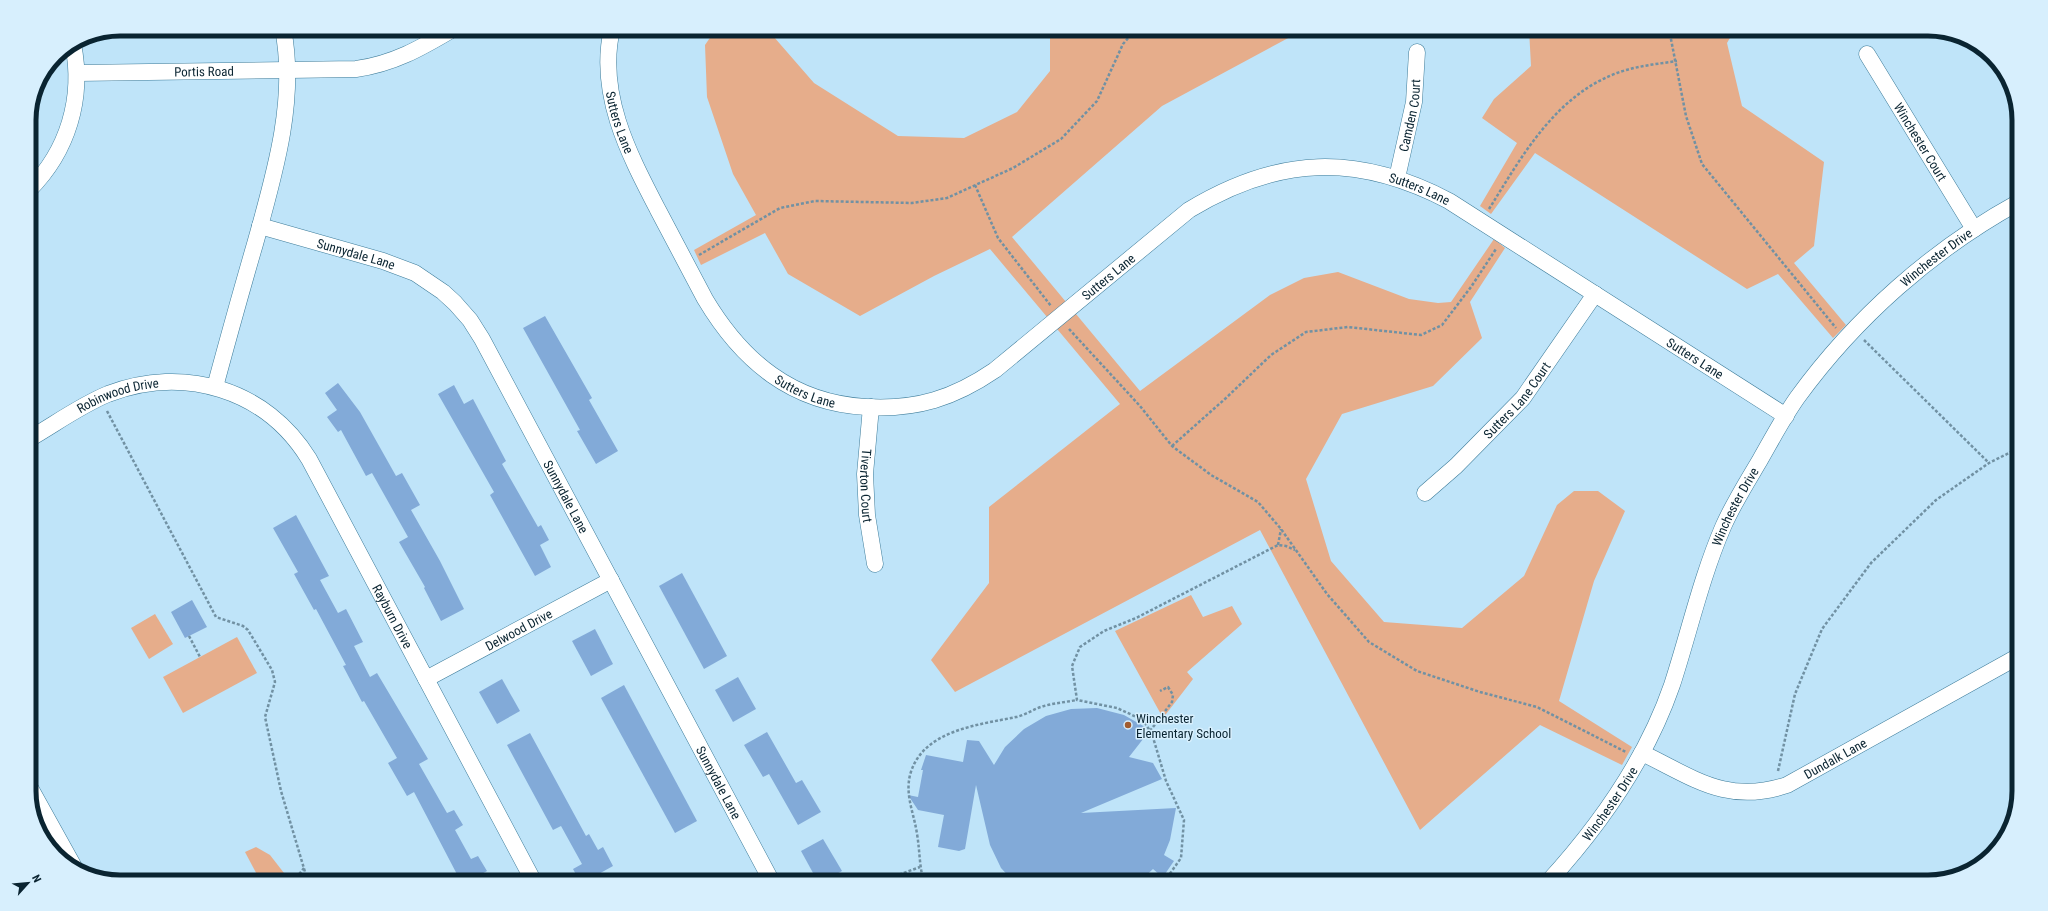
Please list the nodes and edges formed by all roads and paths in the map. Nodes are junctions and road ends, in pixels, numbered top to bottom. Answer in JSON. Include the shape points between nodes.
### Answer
{"nodes":[{"id":1,"x":284,"y":36,"type":"edge"},
{"id":2,"x":441,"y":36,"type":"edge"},
{"id":3,"x":611,"y":36,"type":"edge"},
{"id":4,"x":1130,"y":36,"type":"edge"},
{"id":5,"x":1671,"y":36,"type":"edge"},
{"id":6,"x":74,"y":50,"type":"edge"},
{"id":7,"x":1417,"y":52,"type":"dead end"},
{"id":8,"x":1867,"y":54,"type":"dead end"},
{"id":9,"x":1676,"y":61,"type":"junction"},
{"id":10,"x":286,"y":71,"type":"junction"},
{"id":11,"x":77,"y":73,"type":"junction"},
{"id":12,"x":1397,"y":178,"type":"junction"},
{"id":13,"x":36,"y":182,"type":"edge"},
{"id":14,"x":975,"y":185,"type":"junction"},
{"id":15,"x":2012,"y":206,"type":"edge"},
{"id":16,"x":260,"y":226,"type":"junction"},
{"id":17,"x":1493,"y":229,"type":"junction"},
{"id":18,"x":1974,"y":229,"type":"junction"},
{"id":19,"x":686,"y":263,"type":"junction"},
{"id":20,"x":1595,"y":294,"type":"junction"},
{"id":21,"x":1059,"y":317,"type":"junction"},
{"id":22,"x":1850,"y":334,"type":"junction"},
{"id":23,"x":214,"y":387,"type":"junction"},
{"id":24,"x":100,"y":398,"type":"junction"},
{"id":25,"x":870,"y":407,"type":"junction"},
{"id":26,"x":1786,"y":416,"type":"junction"},
{"id":27,"x":36,"y":435,"type":"edge"},
{"id":28,"x":1172,"y":446,"type":"junction"},
{"id":29,"x":2012,"y":452,"type":"edge"},
{"id":30,"x":1989,"y":463,"type":"junction"},
{"id":31,"x":1425,"y":493,"type":"dead end"},
{"id":32,"x":1280,"y":529,"type":"junction"},
{"id":33,"x":1278,"y":545,"type":"junction"},
{"id":34,"x":1295,"y":550,"type":"junction"},
{"id":35,"x":875,"y":564,"type":"dead end"},
{"id":36,"x":610,"y":580,"type":"junction"},
{"id":37,"x":189,"y":636,"type":"dead end"},
{"id":38,"x":200,"y":656,"type":"dead end"},
{"id":39,"x":2012,"y":660,"type":"edge"},
{"id":40,"x":426,"y":679,"type":"junction"},
{"id":41,"x":1160,"y":690,"type":"dead end"},
{"id":42,"x":1077,"y":700,"type":"junction"},
{"id":43,"x":1150,"y":731,"type":"junction"},
{"id":44,"x":1641,"y":755,"type":"junction"},
{"id":45,"x":1775,"y":789,"type":"junction"},
{"id":46,"x":36,"y":800,"type":"edge"},
{"id":47,"x":69,"y":858,"type":"edge"},
{"id":48,"x":305,"y":867,"type":"junction"},
{"id":49,"x":920,"y":867,"type":"junction"},
{"id":50,"x":299,"y":875,"type":"edge"},
{"id":51,"x":307,"y":875,"type":"edge"},
{"id":52,"x":530,"y":875,"type":"edge"},
{"id":53,"x":768,"y":875,"type":"edge"},
{"id":54,"x":899,"y":875,"type":"edge"},
{"id":55,"x":922,"y":875,"type":"edge"},
{"id":56,"x":1169,"y":875,"type":"edge"},
{"id":57,"x":1554,"y":875,"type":"edge"}],
"edges":[{"from":1,"to":10,"type":"street"},
{"from":2,"to":10,"type":"street","name":"Portis Road","via":[[415,52],[386,64],[356,69]]},
{"from":3,"to":19,"type":"street","name":"Sutters Lane","via":[[609,76],[620,130],[635,166]]},
{"from":4,"to":14,"type":"path","via":[[1123,44],[1097,101],[1061,139],[1013,168]]},
{"from":5,"to":9,"type":"path"},
{"from":6,"to":11,"type":"street"},
{"from":7,"to":12,"type":"street","name":"Camden Court","via":[[1414,102]]},
{"from":8,"to":18,"type":"street","name":"Winchester Court"},
{"from":9,"to":17,"type":"path","via":[[1616,74],[1577,95],[1558,111],[1524,152],[1488,210]]},
{"from":9,"to":22,"type":"path","via":[[1686,116],[1702,164],[1837,329]]},
{"from":10,"to":11,"type":"street","name":"Portis Road"},
{"from":10,"to":16,"type":"street","via":[[287,96],[282,136]]},
{"from":11,"to":13,"type":"street","via":[[74,108],[64,140],[48,169]]},
{"from":12,"to":17,"type":"street","name":"Sutters Lane","via":[[1449,201]]},
{"from":12,"to":21,"type":"street","name":"Sutters Lane","via":[[1360,169],[1315,167],[1268,174],[1230,187],[1189,210]]},
{"from":14,"to":19,"type":"path","via":[[947,198],[912,203],[815,201],[780,208]]},
{"from":14,"to":21,"type":"path","via":[[998,238]]},
{"from":15,"to":18,"type":"street","name":"Winchester Drive"},
{"from":16,"to":23,"type":"street"},
{"from":16,"to":36,"type":"street","name":"Sunnydale Lane","via":[[399,266],[429,282],[455,303],[482,339]]},
{"from":17,"to":20,"type":"street","name":"Sutters Lane"},
{"from":17,"to":28,"type":"path","via":[[1499,244],[1442,325],[1421,336],[1348,327],[1306,332],[1271,355]]},
{"from":18,"to":22,"type":"street","name":"Winchester Drive","via":[[1918,270]]},
{"from":19,"to":25,"type":"street","name":"Sutters Lane","via":[[717,320],[749,357],[768,373],[787,385],[822,400],[848,406]]},
{"from":20,"to":26,"type":"street","name":"Sutters Lane"},
{"from":20,"to":31,"type":"street","name":"Sutters Lane Court","via":[[1523,398],[1456,466]]},
{"from":21,"to":25,"type":"street","name":"Sutters Lane","via":[[995,370],[950,396],[924,404],[896,408]]},
{"from":21,"to":28,"type":"path","via":[[1140,406]]},
{"from":22,"to":26,"type":"street","name":"Winchester Drive","via":[[1824,364]]},
{"from":22,"to":30,"type":"path","via":[[1866,341]]},
{"from":23,"to":24,"type":"street","name":"Robinwood Drive","via":[[189,382],[161,382],[134,386]]},
{"from":23,"to":40,"type":"street","name":"Rayburn Drive","via":[[239,395],[262,408],[283,425],[300,445]]},
{"from":24,"to":27,"type":"street","name":"Robinwood Drive"},
{"from":24,"to":48,"type":"path","via":[[216,617],[248,630],[272,670],[274,693],[265,717],[281,791]]},
{"from":25,"to":35,"type":"street","name":"Tiverton Court","via":[[865,474],[867,515]]},
{"from":26,"to":44,"type":"street","name":"Winchester Drive","via":[[1733,506],[1723,528],[1699,591],[1672,686]]},
{"from":28,"to":32,"type":"path","via":[[1211,475],[1258,502]]},
{"from":29,"to":30,"type":"path"},
{"from":30,"to":45,"type":"path","via":[[1936,500],[1871,563],[1822,628],[1795,694]]},
{"from":32,"to":33,"type":"path"},
{"from":32,"to":34,"type":"path"},
{"from":33,"to":34,"type":"path"},
{"from":33,"to":42,"type":"path","via":[[1104,632],[1080,647],[1072,666]]},
{"from":34,"to":44,"type":"path","via":[[1327,594],[1369,642],[1417,671],[1480,692],[1537,707]]},
{"from":36,"to":40,"type":"street","name":"Delwood Drive"},
{"from":36,"to":53,"type":"street","name":"Sunnydale Lane"},
{"from":37,"to":38,"type":"path"},
{"from":39,"to":45,"type":"street","name":"Dundalk Lane","via":[[1787,785]]},
{"from":40,"to":52,"type":"street","name":"Rayburn Drive"},
{"from":41,"to":43,"type":"path","via":[[1168,687],[1172,702]]},
{"from":42,"to":43,"type":"path","via":[[1117,708],[1143,720]]},
{"from":42,"to":49,"type":"path","via":[[973,725],[932,744],[917,757],[910,774],[908,792],[917,834]]},
{"from":43,"to":56,"type":"path","via":[[1166,782],[1184,820],[1181,858]]},
{"from":44,"to":45,"type":"street","name":"Dundalk Lane","via":[[1718,789],[1744,793]]},
{"from":44,"to":57,"type":"street","name":"Winchester Drive","via":[[1600,820]]},
{"from":46,"to":47,"type":"street"},
{"from":48,"to":50,"type":"path"},
{"from":48,"to":51,"type":"path"},
{"from":49,"to":54,"type":"path"},
{"from":49,"to":55,"type":"path"}]}
